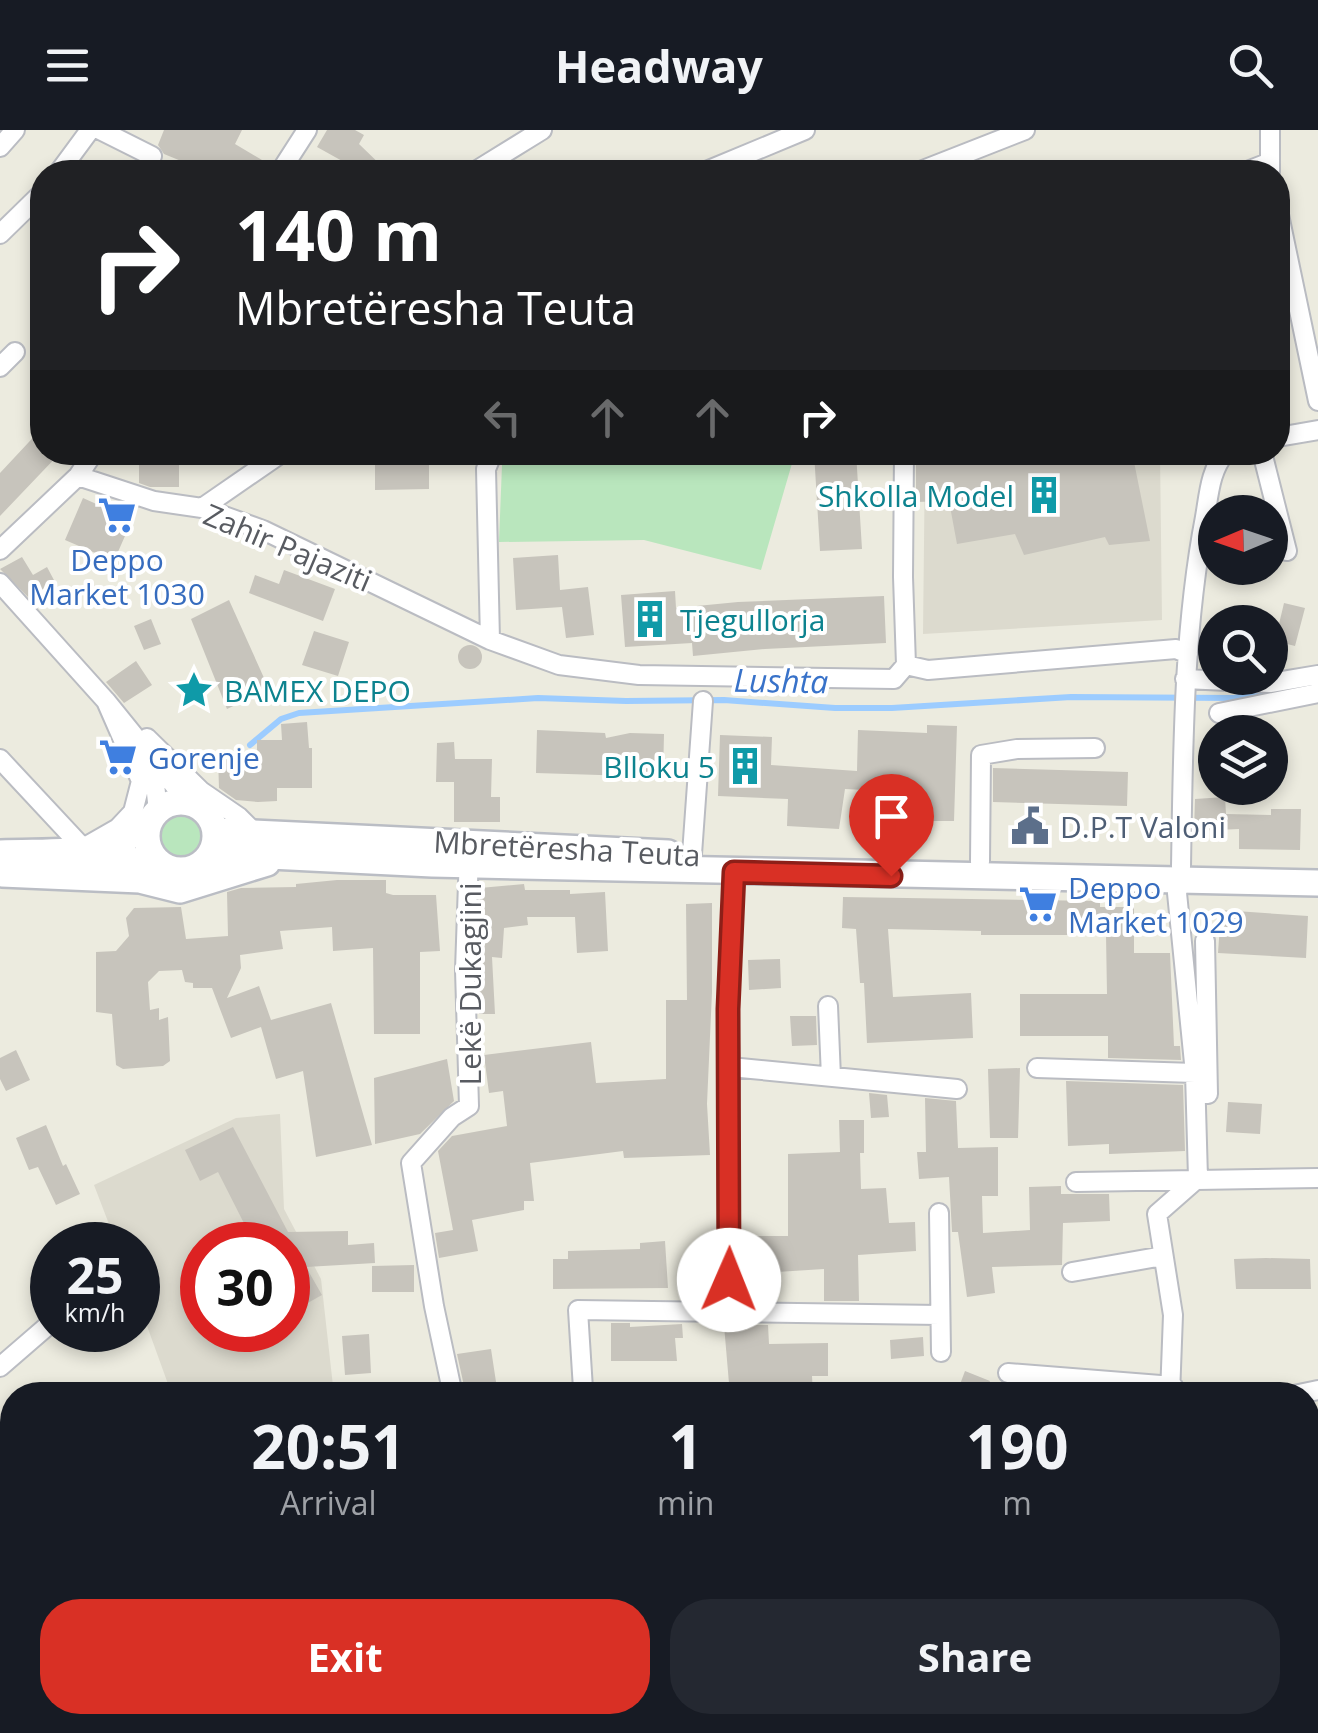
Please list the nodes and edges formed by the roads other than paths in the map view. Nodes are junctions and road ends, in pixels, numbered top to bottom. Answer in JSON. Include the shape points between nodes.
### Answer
{"nodes":[{"id":1,"x":16,"y":130,"type":"edge"},
{"id":2,"x":90,"y":130,"type":"edge"},
{"id":3,"x":100,"y":130,"type":"edge"},
{"id":4,"x":306,"y":130,"type":"edge"},
{"id":5,"x":542,"y":130,"type":"edge"},
{"id":6,"x":805,"y":130,"type":"edge"},
{"id":7,"x":1025,"y":130,"type":"edge"},
{"id":8,"x":1270,"y":130,"type":"edge"},
{"id":9,"x":0,"y":147,"type":"edge"},
{"id":10,"x":152,"y":156,"type":"dead end"},
{"id":11,"x":69,"y":160,"type":"edge"},
{"id":12,"x":287,"y":160,"type":"edge"},
{"id":13,"x":493,"y":160,"type":"edge"},
{"id":14,"x":748,"y":160,"type":"edge"},
{"id":15,"x":949,"y":160,"type":"edge"},
{"id":16,"x":1269,"y":160,"type":"edge"},
{"id":17,"x":30,"y":205,"type":"edge"},
{"id":18,"x":0,"y":234,"type":"edge"},
{"id":19,"x":1290,"y":268,"type":"edge"},
{"id":20,"x":15,"y":352,"type":"dead end"},
{"id":21,"x":0,"y":368,"type":"edge"},
{"id":22,"x":1318,"y":402,"type":"edge"},
{"id":23,"x":1318,"y":430,"type":"edge"},
{"id":24,"x":1290,"y":434,"type":"edge"},
{"id":25,"x":85,"y":465,"type":"edge"},
{"id":26,"x":264,"y":465,"type":"edge"},
{"id":27,"x":488,"y":465,"type":"edge"},
{"id":28,"x":904,"y":465,"type":"edge"},
{"id":29,"x":1218,"y":465,"type":"edge"},
{"id":30,"x":1265,"y":465,"type":"edge"},
{"id":31,"x":78,"y":476,"type":"junction"},
{"id":32,"x":1273,"y":495,"type":"edge"},
{"id":33,"x":202,"y":508,"type":"junction"},
{"id":34,"x":0,"y":550,"type":"edge"},
{"id":35,"x":0,"y":584,"type":"edge"},
{"id":36,"x":490,"y":640,"type":"junction"},
{"id":37,"x":1188,"y":654,"type":"junction"},
{"id":38,"x":906,"y":665,"type":"junction"},
{"id":39,"x":1318,"y":675,"type":"edge"},
{"id":40,"x":1185,"y":684,"type":"junction"},
{"id":41,"x":1318,"y":693,"type":"edge"},
{"id":42,"x":702,"y":701,"type":"dead end"},
{"id":43,"x":106,"y":702,"type":"junction"},
{"id":44,"x":1219,"y":713,"type":"dead end"},
{"id":45,"x":1095,"y":748,"type":"dead end"},
{"id":46,"x":0,"y":759,"type":"edge"},
{"id":47,"x":200,"y":808,"type":"junction"},
{"id":48,"x":154,"y":816,"type":"junction"},
{"id":49,"x":255,"y":833,"type":"junction"},
{"id":50,"x":213,"y":842,"type":"junction"},
{"id":51,"x":84,"y":848,"type":"junction"},
{"id":52,"x":469,"y":854,"type":"junction"},
{"id":53,"x":692,"y":854,"type":"junction"},
{"id":54,"x":281,"y":858,"type":"junction"},
{"id":55,"x":980,"y":862,"type":"junction"},
{"id":56,"x":163,"y":866,"type":"junction"},
{"id":57,"x":0,"y":869,"type":"edge"},
{"id":58,"x":1318,"y":869,"type":"edge"},
{"id":59,"x":734,"y":872,"type":"junction"},
{"id":60,"x":1181,"y":872,"type":"junction"},
{"id":61,"x":1318,"y":883,"type":"edge"},
{"id":62,"x":1205,"y":941,"type":"dead end"},
{"id":63,"x":828,"y":1006,"type":"dead end"},
{"id":64,"x":730,"y":1067,"type":"junction"},
{"id":65,"x":1037,"y":1068,"type":"dead end"},
{"id":66,"x":1196,"y":1072,"type":"junction"},
{"id":67,"x":831,"y":1078,"type":"junction"},
{"id":68,"x":958,"y":1089,"type":"dead end"},
{"id":69,"x":1318,"y":1178,"type":"edge"},
{"id":70,"x":1204,"y":1179,"type":"junction"},
{"id":71,"x":1076,"y":1182,"type":"dead end"},
{"id":72,"x":938,"y":1214,"type":"dead end"},
{"id":73,"x":1163,"y":1256,"type":"junction"},
{"id":74,"x":1072,"y":1272,"type":"dead end"},
{"id":75,"x":727,"y":1310,"type":"junction"},
{"id":76,"x":940,"y":1315,"type":"junction"},
{"id":77,"x":30,"y":1339,"type":"edge"},
{"id":78,"x":941,"y":1352,"type":"dead end"},
{"id":79,"x":2,"y":1361,"type":"edge"},
{"id":80,"x":1008,"y":1373,"type":"dead end"},
{"id":81,"x":450,"y":1382,"type":"edge"},
{"id":82,"x":583,"y":1382,"type":"edge"},
{"id":83,"x":1090,"y":1382,"type":"edge"},
{"id":84,"x":1172,"y":1382,"type":"edge"}],
"edges":[{"from":1,"to":9,"type":"street"},
{"from":2,"to":11,"type":"street"},
{"from":3,"to":10,"type":"street"},
{"from":4,"to":12,"type":"street"},
{"from":5,"to":13,"type":"street"},
{"from":6,"to":14,"type":"street"},
{"from":7,"to":15,"type":"street"},
{"from":8,"to":16,"type":"street"},
{"from":17,"to":18,"type":"street"},
{"from":19,"to":22,"type":"street"},
{"from":20,"to":21,"type":"street"},
{"from":23,"to":24,"type":"street"},
{"from":25,"to":31,"type":"street"},
{"from":26,"to":33,"type":"street"},
{"from":27,"to":36,"type":"street"},
{"from":28,"to":38,"type":"street"},
{"from":29,"to":37,"type":"street","via":[[1196,566]]},
{"from":30,"to":32,"type":"street"},
{"from":31,"to":33,"type":"street","name":"Zahir Pajaziti","via":[[154,501]]},
{"from":31,"to":34,"type":"street"},
{"from":33,"to":36,"type":"street","name":"Zahir Pajaziti","via":[[264,530]]},
{"from":35,"to":43,"type":"street"},
{"from":36,"to":38,"type":"street","name":"Zahir Pajaziti","via":[[560,665],[639,675],[894,679]]},
{"from":37,"to":38,"type":"street","via":[[928,670]]},
{"from":37,"to":40,"type":"street"},
{"from":39,"to":40,"type":"street"},
{"from":40,"to":60,"type":"street"},
{"from":41,"to":44,"type":"street"},
{"from":42,"to":53,"type":"street"},
{"from":43,"to":47,"type":"street"},
{"from":43,"to":48,"type":"street","via":[[155,784]]},
{"from":43,"to":49,"type":"street"},
{"from":43,"to":51,"type":"street","via":[[141,781],[132,812]]},
{"from":45,"to":55,"type":"street","via":[[980,756]]},
{"from":46,"to":51,"type":"street"},
{"from":47,"to":48,"type":"main road","via":[[174,803]]},
{"from":47,"to":50,"type":"main road","via":[[212,822]]},
{"from":48,"to":51,"type":"main road","via":[[126,840]]},
{"from":48,"to":56,"type":"main road","via":[[147,831],[150,851]]},
{"from":49,"to":50,"type":"main road","name":"Mbretëresha Teuta"},
{"from":49,"to":52,"type":"main road","name":"Mbretëresha Teuta"},
{"from":50,"to":54,"type":"main road","name":"Mbretëresha Teuta"},
{"from":50,"to":56,"type":"main road","via":[[195,868]]},
{"from":51,"to":57,"type":"main road"},
{"from":52,"to":53,"type":"main road","name":"Mbretëresha Teuta"},
{"from":52,"to":54,"type":"main road","name":"Mbretëresha Teuta"},
{"from":52,"to":59,"type":"main road","name":"Mbretëresha Teuta"},
{"from":52,"to":81,"type":"street","name":"Lekë Dukagjini","via":[[469,1106],[411,1163]]},
{"from":53,"to":55,"type":"main road","name":"Mbretëresha Teuta"},
{"from":54,"to":57,"type":"main road","via":[[180,890],[140,880]]},
{"from":55,"to":60,"type":"main road","name":"Mbretëresha Teuta"},
{"from":56,"to":57,"type":"main road","via":[[126,859]]},
{"from":58,"to":60,"type":"main road","name":"Mbretëresha Teuta"},
{"from":59,"to":60,"type":"main road","name":"Mbretëresha Teuta","via":[[970,878]]},
{"from":59,"to":64,"type":"street"},
{"from":60,"to":61,"type":"main road","name":"Mbretëresha Teuta"},
{"from":60,"to":66,"type":"street","via":[[1178,915]]},
{"from":62,"to":70,"type":"street"},
{"from":63,"to":67,"type":"street"},
{"from":64,"to":67,"type":"street"},
{"from":64,"to":75,"type":"street"},
{"from":65,"to":66,"type":"street"},
{"from":66,"to":70,"type":"street"},
{"from":67,"to":68,"type":"street"},
{"from":69,"to":70,"type":"street"},
{"from":70,"to":71,"type":"street"},
{"from":70,"to":73,"type":"street","via":[[1157,1214]]},
{"from":72,"to":76,"type":"street"},
{"from":73,"to":74,"type":"street"},
{"from":73,"to":84,"type":"street","via":[[1173,1316]]},
{"from":75,"to":76,"type":"street"},
{"from":75,"to":82,"type":"street","via":[[578,1310]]},
{"from":76,"to":78,"type":"street"},
{"from":77,"to":79,"type":"street"},
{"from":80,"to":83,"type":"street"}]}
